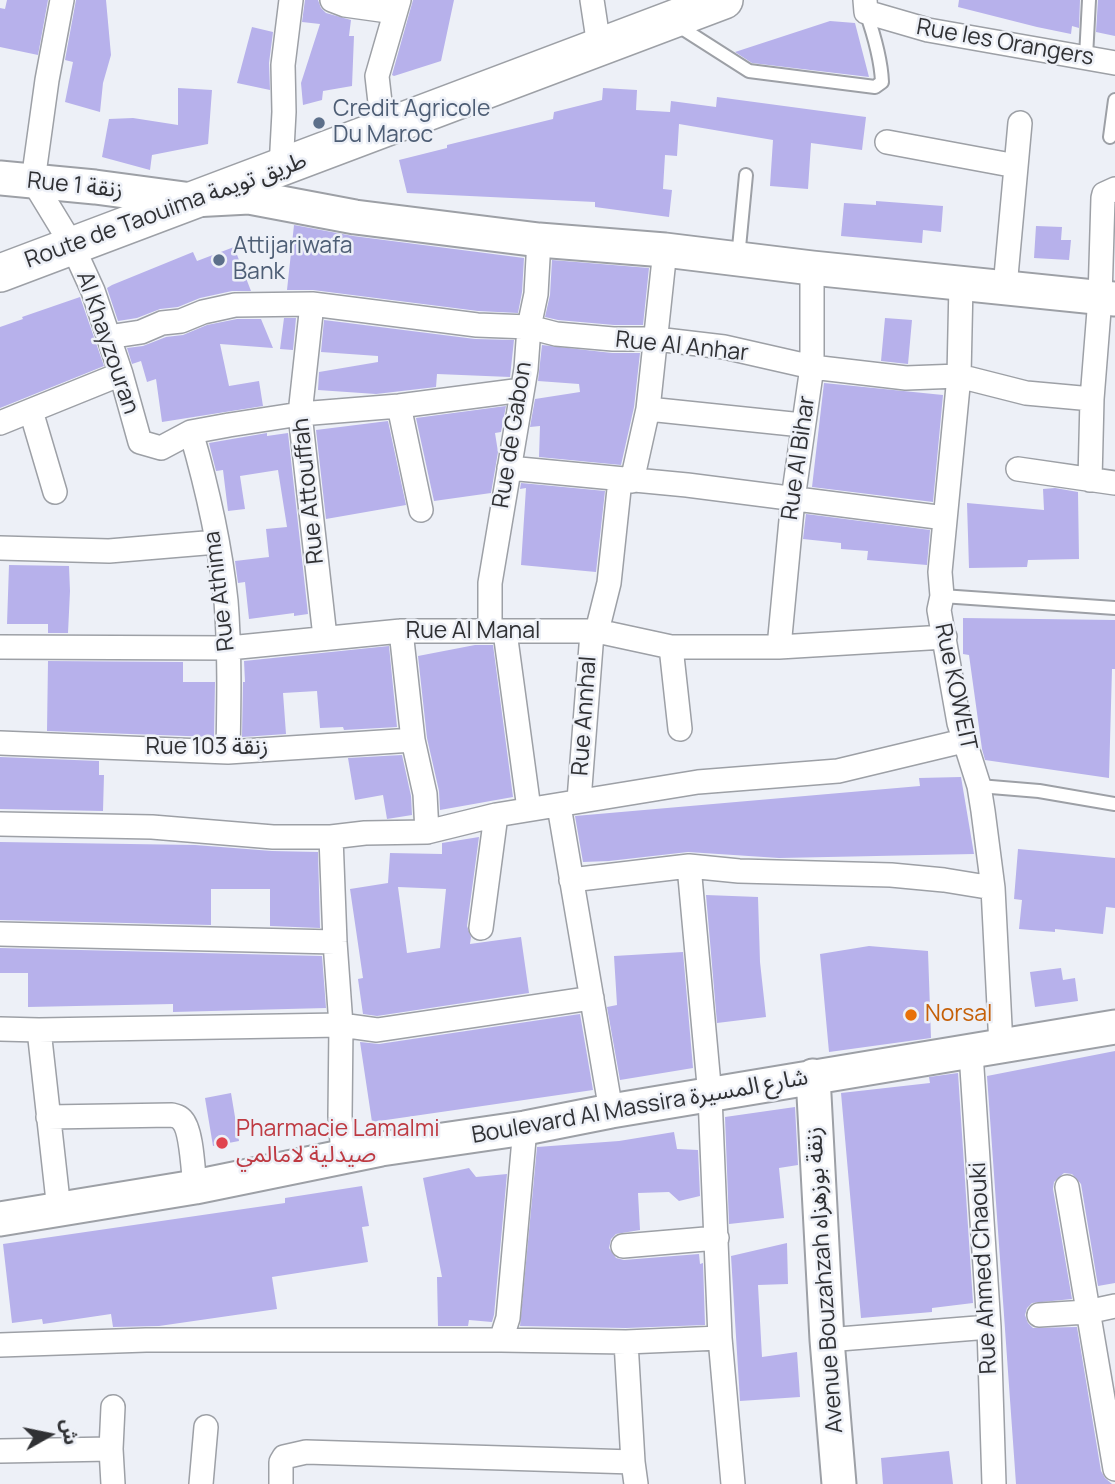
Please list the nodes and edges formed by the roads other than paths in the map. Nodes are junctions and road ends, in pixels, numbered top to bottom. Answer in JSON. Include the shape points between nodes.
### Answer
{"nodes":[{"id":1,"x":62,"y":0,"type":"edge"},
{"id":2,"x":291,"y":0,"type":"edge"},
{"id":3,"x":332,"y":0,"type":"edge"},
{"id":4,"x":592,"y":0,"type":"edge"},
{"id":5,"x":724,"y":0,"type":"edge"},
{"id":6,"x":1089,"y":0,"type":"edge"},
{"id":7,"x":397,"y":6,"type":"edge"},
{"id":8,"x":866,"y":6,"type":"edge"},
{"id":9,"x":669,"y":20,"type":"junction"},
{"id":10,"x":599,"y":46,"type":"junction"},
{"id":11,"x":1087,"y":57,"type":"junction"},
{"id":12,"x":1115,"y":63,"type":"edge"},
{"id":13,"x":1115,"y":100,"type":"edge"},
{"id":14,"x":1020,"y":123,"type":"dead end"},
{"id":15,"x":383,"y":129,"type":"junction"},
{"id":16,"x":1110,"y":137,"type":"dead end"},
{"id":17,"x":887,"y":142,"type":"dead end"},
{"id":18,"x":1016,"y":166,"type":"junction"},
{"id":19,"x":281,"y":168,"type":"junction"},
{"id":20,"x":746,"y":175,"type":"dead end"},
{"id":21,"x":0,"y":178,"type":"edge"},
{"id":22,"x":33,"y":181,"type":"junction"},
{"id":23,"x":1115,"y":189,"type":"edge"},
{"id":24,"x":192,"y":200,"type":"junction"},
{"id":25,"x":539,"y":240,"type":"junction"},
{"id":26,"x":72,"y":245,"type":"junction"},
{"id":27,"x":664,"y":250,"type":"junction"},
{"id":28,"x":738,"y":258,"type":"junction"},
{"id":29,"x":812,"y":268,"type":"junction"},
{"id":30,"x":0,"y":273,"type":"edge"},
{"id":31,"x":961,"y":284,"type":"junction"},
{"id":32,"x":1005,"y":288,"type":"junction"},
{"id":33,"x":1107,"y":298,"type":"edge"},
{"id":34,"x":312,"y":303,"type":"junction"},
{"id":35,"x":529,"y":327,"type":"junction"},
{"id":36,"x":108,"y":337,"type":"junction"},
{"id":37,"x":656,"y":340,"type":"junction"},
{"id":38,"x":812,"y":367,"type":"junction"},
{"id":39,"x":121,"y":374,"type":"junction"},
{"id":40,"x":959,"y":376,"type":"junction"},
{"id":41,"x":522,"y":390,"type":"junction"},
{"id":42,"x":1092,"y":399,"type":"junction"},
{"id":43,"x":399,"y":406,"type":"junction"},
{"id":44,"x":648,"y":409,"type":"junction"},
{"id":45,"x":31,"y":411,"type":"junction"},
{"id":46,"x":300,"y":414,"type":"junction"},
{"id":47,"x":0,"y":423,"type":"edge"},
{"id":48,"x":802,"y":425,"type":"junction"},
{"id":49,"x":191,"y":432,"type":"junction"},
{"id":50,"x":509,"y":468,"type":"junction"},
{"id":51,"x":1018,"y":469,"type":"dead end"},
{"id":52,"x":626,"y":480,"type":"junction"},
{"id":53,"x":1090,"y":480,"type":"junction"},
{"id":54,"x":1115,"y":483,"type":"edge"},
{"id":55,"x":55,"y":492,"type":"dead end"},
{"id":56,"x":793,"y":499,"type":"junction"},
{"id":57,"x":421,"y":510,"type":"dead end"},
{"id":58,"x":945,"y":518,"type":"junction"},
{"id":59,"x":217,"y":542,"type":"junction"},
{"id":60,"x":0,"y":548,"type":"edge"},
{"id":61,"x":942,"y":596,"type":"junction"},
{"id":62,"x":1115,"y":608,"type":"edge"},
{"id":63,"x":401,"y":631,"type":"junction"},
{"id":64,"x":497,"y":632,"type":"junction"},
{"id":65,"x":594,"y":632,"type":"junction"},
{"id":66,"x":325,"y":637,"type":"junction"},
{"id":67,"x":945,"y":637,"type":"junction"},
{"id":68,"x":0,"y":647,"type":"edge"},
{"id":69,"x":779,"y":647,"type":"junction"},
{"id":70,"x":229,"y":648,"type":"junction"},
{"id":71,"x":671,"y":648,"type":"junction"},
{"id":72,"x":680,"y":729,"type":"dead end"},
{"id":73,"x":413,"y":740,"type":"junction"},
{"id":74,"x":963,"y":741,"type":"junction"},
{"id":75,"x":0,"y":743,"type":"edge"},
{"id":76,"x":228,"y":752,"type":"junction"},
{"id":77,"x":979,"y":786,"type":"junction"},
{"id":78,"x":569,"y":803,"type":"junction"},
{"id":79,"x":1115,"y":804,"type":"edge"},
{"id":80,"x":529,"y":809,"type":"junction"},
{"id":81,"x":496,"y":815,"type":"junction"},
{"id":82,"x":0,"y":824,"type":"edge"},
{"id":83,"x":427,"y":832,"type":"junction"},
{"id":84,"x":331,"y":837,"type":"junction"},
{"id":85,"x":688,"y":866,"type":"junction"},
{"id":86,"x":571,"y":880,"type":"junction"},
{"id":87,"x":993,"y":888,"type":"junction"},
{"id":88,"x":481,"y":928,"type":"dead end"},
{"id":89,"x":0,"y":934,"type":"edge"},
{"id":90,"x":335,"y":942,"type":"junction"},
{"id":91,"x":592,"y":998,"type":"junction"},
{"id":92,"x":341,"y":1025,"type":"junction"},
{"id":93,"x":1115,"y":1027,"type":"edge"},
{"id":94,"x":0,"y":1029,"type":"edge"},
{"id":95,"x":39,"y":1030,"type":"junction"},
{"id":96,"x":986,"y":1049,"type":"junction"},
{"id":97,"x":813,"y":1076,"type":"junction"},
{"id":98,"x":710,"y":1096,"type":"junction"},
{"id":99,"x":611,"y":1111,"type":"junction"},
{"id":100,"x":48,"y":1116,"type":"junction"},
{"id":101,"x":525,"y":1128,"type":"junction"},
{"id":102,"x":343,"y":1156,"type":"junction"},
{"id":103,"x":195,"y":1187,"type":"junction"},
{"id":104,"x":1067,"y":1187,"type":"dead end"},
{"id":105,"x":59,"y":1210,"type":"junction"},
{"id":106,"x":0,"y":1219,"type":"edge"},
{"id":107,"x":717,"y":1238,"type":"junction"},
{"id":108,"x":623,"y":1246,"type":"dead end"},
{"id":109,"x":1115,"y":1306,"type":"edge"},
{"id":110,"x":1087,"y":1312,"type":"junction"},
{"id":111,"x":1039,"y":1315,"type":"dead end"},
{"id":112,"x":989,"y":1327,"type":"junction"},
{"id":113,"x":720,"y":1338,"type":"junction"},
{"id":114,"x":501,"y":1340,"type":"junction"},
{"id":115,"x":827,"y":1340,"type":"junction"},
{"id":116,"x":626,"y":1342,"type":"junction"},
{"id":117,"x":0,"y":1345,"type":"edge"},
{"id":118,"x":113,"y":1406,"type":"dead end"},
{"id":119,"x":206,"y":1427,"type":"dead end"},
{"id":120,"x":111,"y":1449,"type":"junction"},
{"id":121,"x":0,"y":1451,"type":"edge"},
{"id":122,"x":1115,"y":1469,"type":"edge"},
{"id":123,"x":635,"y":1473,"type":"edge"},
{"id":124,"x":113,"y":1484,"type":"edge"},
{"id":125,"x":201,"y":1484,"type":"edge"},
{"id":126,"x":281,"y":1484,"type":"edge"},
{"id":127,"x":733,"y":1484,"type":"edge"},
{"id":128,"x":839,"y":1484,"type":"edge"},
{"id":129,"x":994,"y":1484,"type":"edge"}],
"edges":[{"from":1,"to":22,"type":"street"},
{"from":2,"to":19,"type":"street","via":[[283,65]]},
{"from":3,"to":7,"type":"street","via":[[345,5]]},
{"from":4,"to":10,"type":"street"},
{"from":5,"to":9,"type":"main road","name":"Route de Taouima طريق تويمة"},
{"from":6,"to":11,"type":"lane"},
{"from":7,"to":15,"type":"street","via":[[377,76]]},
{"from":8,"to":9,"type":"lane","via":[[882,72],[882,82],[874,87],[749,71]]},
{"from":8,"to":11,"type":"street","name":"Rue les Orangers","via":[[928,30]]},
{"from":9,"to":10,"type":"main road","name":"Route de Taouima طريق تويمة"},
{"from":10,"to":15,"type":"main road","name":"Route de Taouima طريق تويمة"},
{"from":11,"to":12,"type":"street","name":"Rue les Orangers"},
{"from":13,"to":16,"type":"lane"},
{"from":14,"to":18,"type":"street"},
{"from":15,"to":19,"type":"main road","name":"Route de Taouima طريق تويمة"},
{"from":17,"to":18,"type":"street"},
{"from":18,"to":32,"type":"street"},
{"from":19,"to":24,"type":"main road","name":"Route de Taouima طريق تويمة"},
{"from":20,"to":28,"type":"lane"},
{"from":21,"to":22,"type":"street","name":"Rue 1 زنقة"},
{"from":22,"to":24,"type":"street","name":"Rue 1 زنقة"},
{"from":22,"to":26,"type":"street","name":"Al Khayzouran"},
{"from":23,"to":33,"type":"street","via":[[1102,198]]},
{"from":24,"to":25,"type":"street","name":"Rue 1 زنقة","via":[[249,197],[355,217]]},
{"from":24,"to":26,"type":"main road","name":"Route de Taouima طريق تويمة"},
{"from":25,"to":27,"type":"street","name":"Rue 1 زنقة"},
{"from":25,"to":35,"type":"street","name":"Rue de Gabon"},
{"from":26,"to":30,"type":"main road","name":"Route de Taouima طريق تويمة"},
{"from":26,"to":36,"type":"street","name":"Al Khayzouran"},
{"from":27,"to":28,"type":"street","name":"Rue 1 زنقة"},
{"from":27,"to":37,"type":"street","name":"Rue Annhal"},
{"from":28,"to":29,"type":"street","name":"Rue 1 زنقة"},
{"from":29,"to":31,"type":"street","name":"Rue 1 زنقة"},
{"from":29,"to":38,"type":"street","name":"Rue Al Bihar"},
{"from":31,"to":32,"type":"street","name":"Rue 1 زنقة"},
{"from":31,"to":40,"type":"street","name":"Rue KOWEIT"},
{"from":32,"to":33,"type":"street","name":"Rue 1 زنقة"},
{"from":33,"to":42,"type":"street"},
{"from":34,"to":35,"type":"street","name":"Rue Al Anhar"},
{"from":34,"to":36,"type":"street","name":"Rue Al Anhar","via":[[235,305]]},
{"from":34,"to":46,"type":"street","name":"Rue Attouffah"},
{"from":35,"to":37,"type":"street","name":"Rue Al Anhar","via":[[556,334]]},
{"from":35,"to":41,"type":"street","name":"Rue de Gabon"},
{"from":36,"to":39,"type":"street","name":"Al Khayzouran"},
{"from":37,"to":38,"type":"street","name":"Rue Al Anhar","via":[[724,347]]},
{"from":37,"to":44,"type":"street","name":"Rue Annhal"},
{"from":38,"to":40,"type":"street","name":"Rue Al Anhar","via":[[906,379]]},
{"from":38,"to":48,"type":"street","name":"Rue Al Bihar"},
{"from":39,"to":45,"type":"street"},
{"from":39,"to":49,"type":"street","name":"Al Khayzouran","via":[[140,442],[161,448]]},
{"from":40,"to":42,"type":"street","name":"Rue Al Anhar","via":[[1026,393]]},
{"from":40,"to":58,"type":"street","name":"Rue KOWEIT"},
{"from":41,"to":43,"type":"street"},
{"from":41,"to":50,"type":"street","name":"Rue de Gabon"},
{"from":42,"to":53,"type":"street"},
{"from":43,"to":46,"type":"street"},
{"from":43,"to":57,"type":"street"},
{"from":44,"to":48,"type":"street"},
{"from":44,"to":52,"type":"street","name":"Rue Annhal"},
{"from":45,"to":47,"type":"street"},
{"from":45,"to":55,"type":"street"},
{"from":46,"to":49,"type":"street"},
{"from":46,"to":66,"type":"street","name":"Rue Attouffah"},
{"from":48,"to":56,"type":"street","name":"Rue Al Bihar"},
{"from":49,"to":59,"type":"street","name":"Rue Athima"},
{"from":50,"to":52,"type":"street"},
{"from":50,"to":64,"type":"street","name":"Rue de Gabon","via":[[490,583]]},
{"from":51,"to":53,"type":"street"},
{"from":52,"to":56,"type":"street"},
{"from":52,"to":65,"type":"street","name":"Rue Annhal","via":[[609,583]]},
{"from":53,"to":54,"type":"street"},
{"from":56,"to":58,"type":"street"},
{"from":56,"to":69,"type":"street","name":"Rue Al Bihar"},
{"from":58,"to":61,"type":"street","name":"Rue KOWEIT"},
{"from":59,"to":60,"type":"street","via":[[109,551]]},
{"from":59,"to":70,"type":"street","name":"Rue Athima"},
{"from":61,"to":62,"type":"lane"},
{"from":61,"to":67,"type":"street","name":"Rue KOWEIT","via":[[939,610]]},
{"from":63,"to":64,"type":"street","name":"Rue Al Manal"},
{"from":63,"to":66,"type":"street","name":"Rue Al Manal"},
{"from":63,"to":73,"type":"street"},
{"from":64,"to":65,"type":"street","name":"Rue Al Manal"},
{"from":64,"to":80,"type":"street","name":"Rue de Gabon"},
{"from":65,"to":71,"type":"street","name":"Rue Al Manal"},
{"from":65,"to":78,"type":"street","name":"Rue Annhal"},
{"from":66,"to":70,"type":"street","name":"Rue Al Manal"},
{"from":67,"to":69,"type":"street","name":"Rue Al Manal"},
{"from":67,"to":74,"type":"street","name":"Rue KOWEIT"},
{"from":68,"to":70,"type":"street","name":"Rue Al Manal"},
{"from":69,"to":71,"type":"street","name":"Rue Al Manal"},
{"from":70,"to":76,"type":"street","name":"Rue Athima"},
{"from":71,"to":72,"type":"street"},
{"from":73,"to":76,"type":"street","name":"Rue 103 زنقة"},
{"from":73,"to":83,"type":"street","via":[[425,794]]},
{"from":74,"to":77,"type":"street","name":"Rue KOWEIT"},
{"from":74,"to":78,"type":"street","via":[[838,771],[698,782]]},
{"from":75,"to":76,"type":"street","name":"Rue 103 زنقة"},
{"from":77,"to":79,"type":"lane"},
{"from":77,"to":87,"type":"street","name":"Rue KOWEIT"},
{"from":78,"to":80,"type":"street"},
{"from":78,"to":86,"type":"street","name":"Rue Annhal"},
{"from":80,"to":81,"type":"street"},
{"from":81,"to":83,"type":"street"},
{"from":81,"to":88,"type":"street"},
{"from":82,"to":84,"type":"street"},
{"from":83,"to":84,"type":"street"},
{"from":84,"to":90,"type":"street"},
{"from":85,"to":86,"type":"street"},
{"from":85,"to":87,"type":"street","via":[[891,875]]},
{"from":85,"to":98,"type":"street"},
{"from":86,"to":91,"type":"street","name":"Rue Annhal"},
{"from":87,"to":96,"type":"street","name":"Rue KOWEIT"},
{"from":89,"to":90,"type":"street"},
{"from":90,"to":92,"type":"street"},
{"from":91,"to":92,"type":"street","via":[[377,1030]]},
{"from":91,"to":99,"type":"street","name":"Rue Annhal"},
{"from":92,"to":95,"type":"street"},
{"from":92,"to":102,"type":"street"},
{"from":93,"to":96,"type":"street","name":"Boulevard Al Massira شارع المسيرة"},
{"from":94,"to":95,"type":"street"},
{"from":95,"to":100,"type":"street"},
{"from":96,"to":97,"type":"street","name":"Boulevard Al Massira شارع المسيرة"},
{"from":96,"to":112,"type":"street","name":"Rue Ahmed Chaouki"},
{"from":97,"to":98,"type":"street","name":"Boulevard Al Massira شارع المسيرة"},
{"from":97,"to":115,"type":"street","name":"Avenue Bouzahzah زنقة بوزهزاه"},
{"from":98,"to":99,"type":"street","name":"Boulevard Al Massira شارع المسيرة"},
{"from":98,"to":107,"type":"street"},
{"from":99,"to":101,"type":"street","name":"Boulevard Al Massira شارع المسيرة"},
{"from":100,"to":103,"type":"street","via":[[178,1117],[187,1132]]},
{"from":100,"to":105,"type":"street"},
{"from":101,"to":102,"type":"street","name":"Boulevard Al Massira شارع المسيرة"},
{"from":101,"to":114,"type":"street","via":[[508,1318]]},
{"from":102,"to":103,"type":"street","name":"Boulevard Al Massira شارع المسيرة"},
{"from":103,"to":105,"type":"street","name":"Boulevard Al Massira شارع المسيرة"},
{"from":104,"to":110,"type":"street"},
{"from":105,"to":106,"type":"street","name":"Boulevard Al Massira شارع المسيرة"},
{"from":107,"to":108,"type":"street"},
{"from":107,"to":113,"type":"street"},
{"from":109,"to":110,"type":"street"},
{"from":110,"to":111,"type":"street"},
{"from":110,"to":122,"type":"street"},
{"from":112,"to":115,"type":"street"},
{"from":112,"to":129,"type":"street","name":"Rue Ahmed Chaouki"},
{"from":113,"to":116,"type":"street"},
{"from":113,"to":127,"type":"street"},
{"from":114,"to":116,"type":"street"},
{"from":114,"to":117,"type":"street","via":[[146,1340]]},
{"from":115,"to":128,"type":"street","name":"Avenue Bouzahzah زنقة بوزهزاه"},
{"from":116,"to":123,"type":"street"},
{"from":118,"to":120,"type":"street"},
{"from":119,"to":125,"type":"street"},
{"from":120,"to":121,"type":"street"},
{"from":120,"to":124,"type":"street"},
{"from":123,"to":126,"type":"street","via":[[323,1451],[284,1457]]}]}
